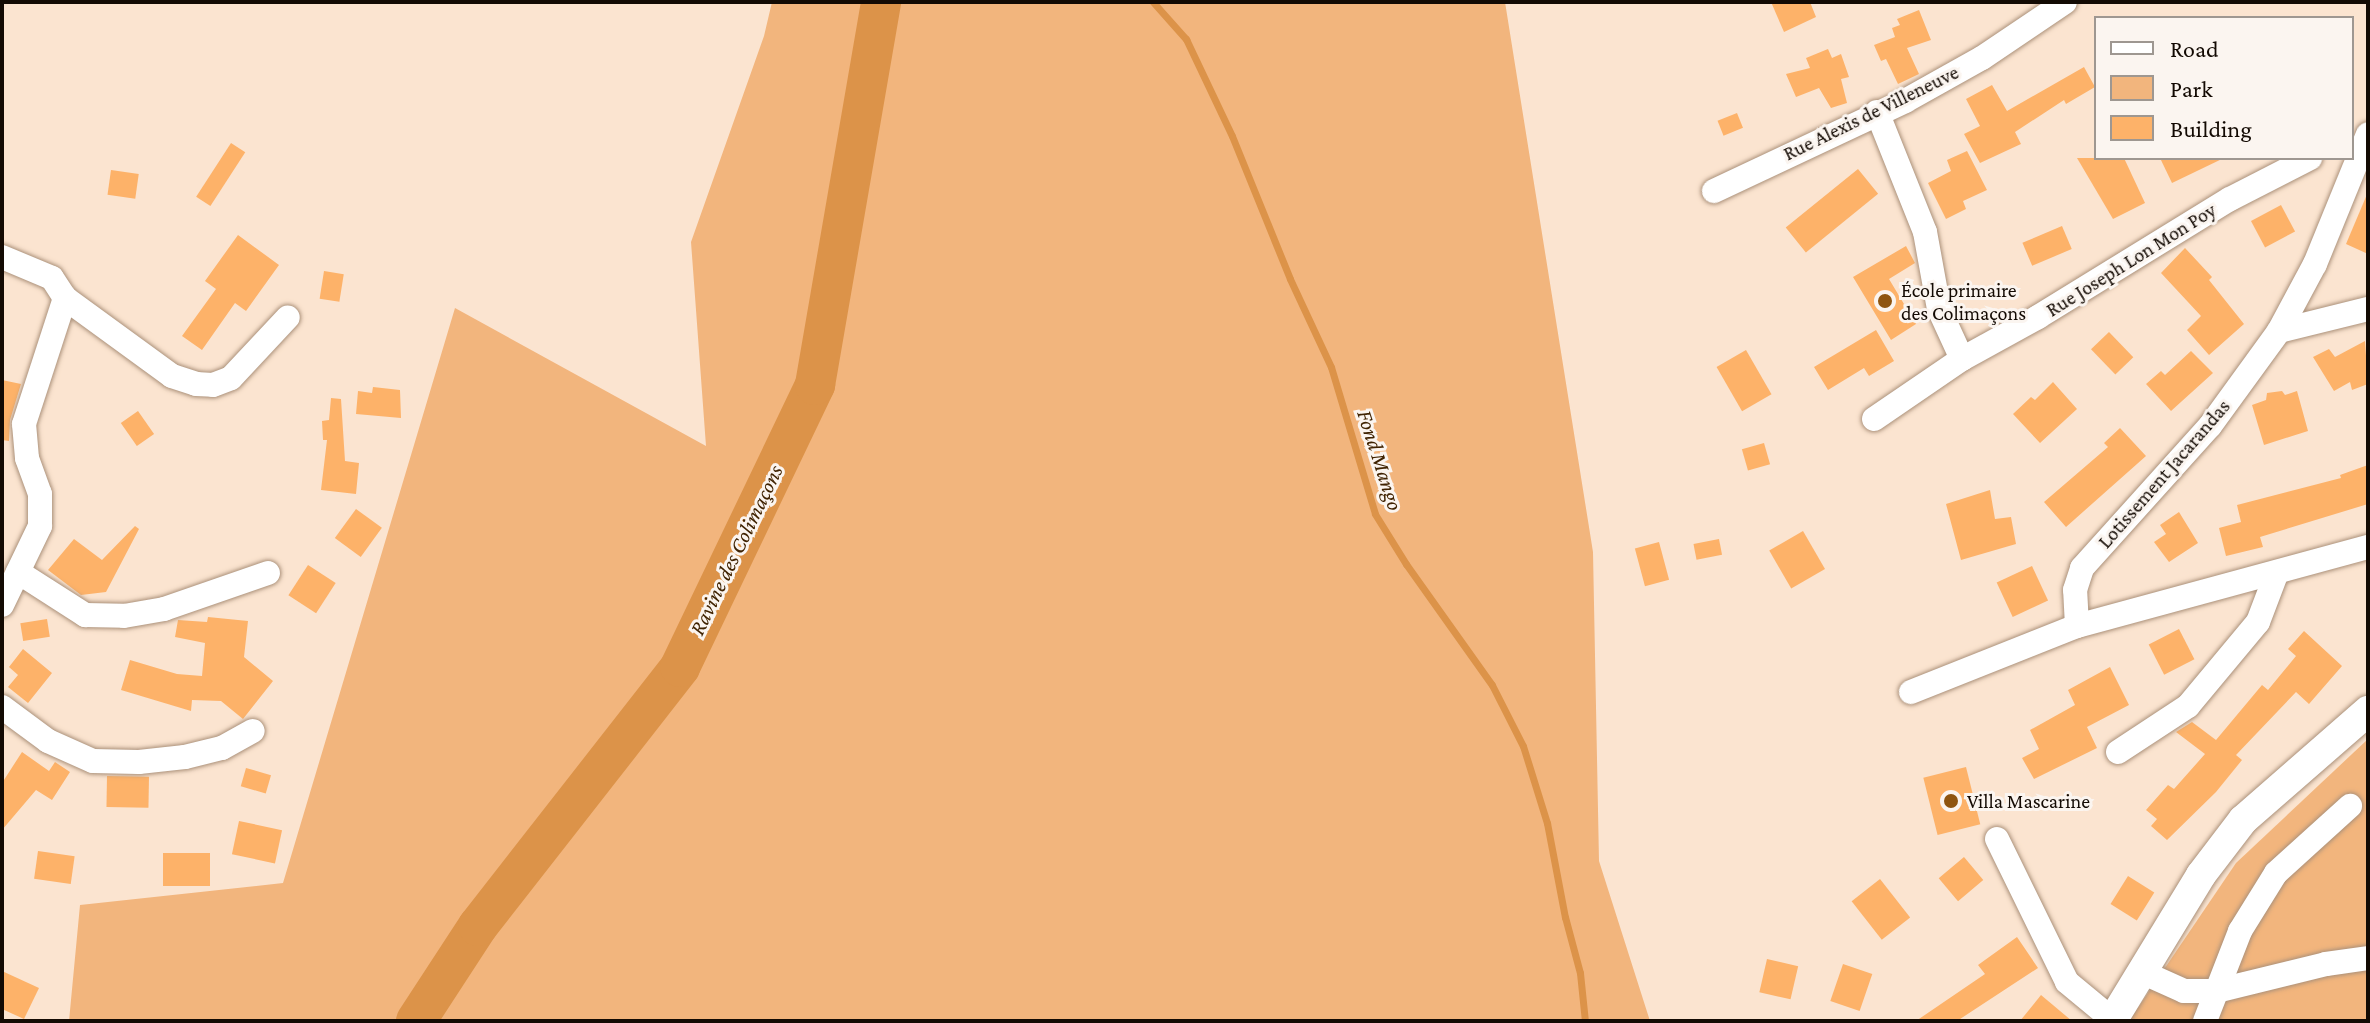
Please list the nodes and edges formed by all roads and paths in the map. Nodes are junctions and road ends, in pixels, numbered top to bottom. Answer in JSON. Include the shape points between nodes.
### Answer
{"nodes":[{"id":1,"x":2065,"y":2,"type":"edge"},
{"id":2,"x":1877,"y":112,"type":"junction"},
{"id":3,"x":2368,"y":131,"type":"edge"},
{"id":4,"x":2306,"y":160,"type":"edge"},
{"id":5,"x":1714,"y":191,"type":"dead end"},
{"id":6,"x":2,"y":257,"type":"edge"},
{"id":7,"x":65,"y":298,"type":"junction"},
{"id":8,"x":2368,"y":309,"type":"edge"},
{"id":9,"x":288,"y":317,"type":"dead end"},
{"id":10,"x":2279,"y":331,"type":"junction"},
{"id":11,"x":1962,"y":359,"type":"junction"},
{"id":12,"x":1874,"y":419,"type":"dead end"},
{"id":13,"x":2368,"y":547,"type":"edge"},
{"id":14,"x":18,"y":572,"type":"junction"},
{"id":15,"x":2277,"y":572,"type":"junction"},
{"id":16,"x":268,"y":573,"type":"dead end"},
{"id":17,"x":2,"y":605,"type":"edge"},
{"id":18,"x":2077,"y":626,"type":"junction"},
{"id":19,"x":1911,"y":692,"type":"dead end"},
{"id":20,"x":2,"y":707,"type":"edge"},
{"id":21,"x":2368,"y":711,"type":"edge"},
{"id":22,"x":253,"y":731,"type":"dead end"},
{"id":23,"x":2118,"y":752,"type":"dead end"},
{"id":24,"x":2350,"y":806,"type":"dead end"},
{"id":25,"x":1997,"y":839,"type":"dead end"},
{"id":26,"x":2368,"y":958,"type":"edge"},
{"id":27,"x":2144,"y":973,"type":"junction"},
{"id":28,"x":2216,"y":991,"type":"junction"},
{"id":29,"x":2112,"y":1021,"type":"edge"},
{"id":30,"x":2205,"y":1021,"type":"edge"}],
"edges":[{"from":1,"to":2,"type":"street","name":"Rue Alexis de Villeneuve","via":[[1982,58]]},
{"from":2,"to":5,"type":"street","name":"Rue Alexis de Villeneuve"},
{"from":2,"to":11,"type":"street","via":[[1925,232],[1939,309]]},
{"from":3,"to":10,"type":"street","name":"Lotissement Jacarandas","via":[[2315,264]]},
{"from":4,"to":11,"type":"street","name":"Rue Joseph Lon Mon Poy","via":[[2230,199]]},
{"from":6,"to":7,"type":"street","via":[[52,278]]},
{"from":7,"to":9,"type":"street","via":[[172,376],[196,384],[231,378]]},
{"from":7,"to":14,"type":"street","via":[[24,424],[27,458],[42,510]]},
{"from":8,"to":10,"type":"street"},
{"from":10,"to":18,"type":"street","name":"Lotissement Jacarandas","via":[[2210,426],[2082,568],[2075,590]]},
{"from":11,"to":12,"type":"street","name":"Rue Joseph Lon Mon Poy"},
{"from":13,"to":15,"type":"street"},
{"from":14,"to":16,"type":"street","via":[[85,615],[124,616],[164,609]]},
{"from":14,"to":17,"type":"street"},
{"from":15,"to":18,"type":"street"},
{"from":15,"to":23,"type":"street","via":[[2258,622],[2188,706]]},
{"from":18,"to":19,"type":"street"},
{"from":20,"to":22,"type":"street","via":[[48,741],[93,761],[185,757],[222,748]]},
{"from":21,"to":27,"type":"main road","via":[[2243,820],[2201,875]]},
{"from":24,"to":28,"type":"street","via":[[2276,873],[2240,931]]},
{"from":25,"to":29,"type":"street","via":[[2067,982]]},
{"from":26,"to":28,"type":"street"},
{"from":27,"to":28,"type":"street","via":[[2184,991]]},
{"from":27,"to":29,"type":"main road"},
{"from":28,"to":30,"type":"street"}]}
